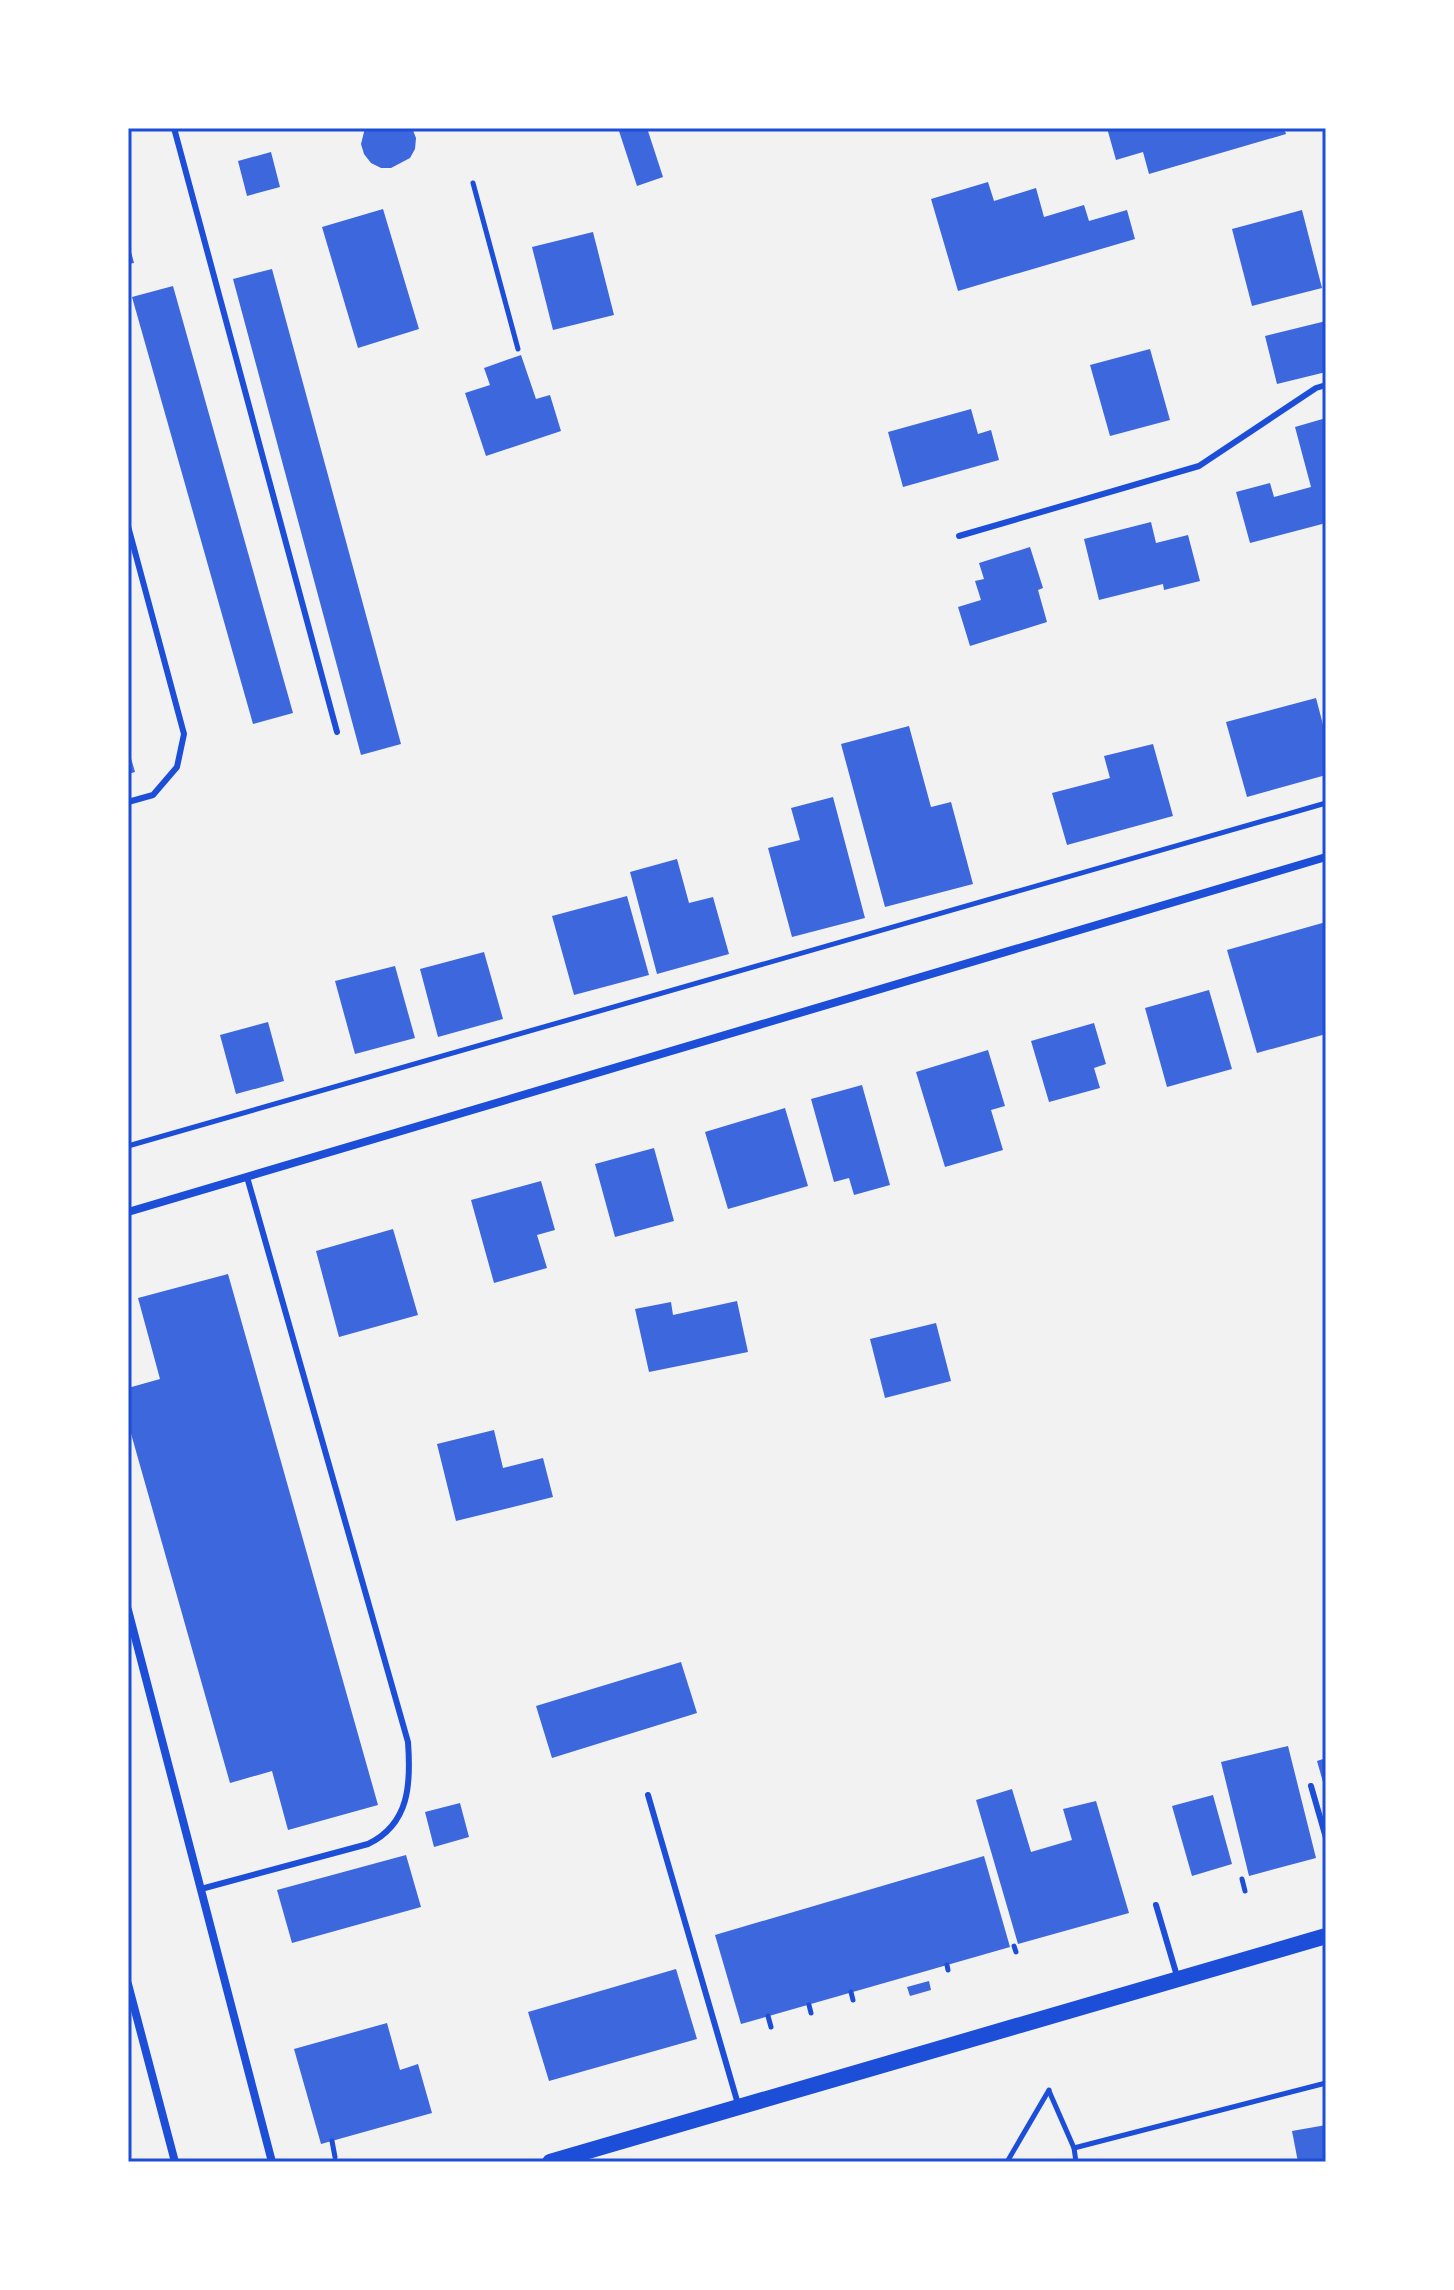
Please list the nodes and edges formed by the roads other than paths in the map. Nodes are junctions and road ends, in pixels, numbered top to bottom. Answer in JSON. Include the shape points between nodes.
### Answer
{"nodes":[{"id":1,"x":174,"y":128,"type":"edge"},
{"id":2,"x":1326,"y":385,"type":"edge"},
{"id":3,"x":128,"y":526,"type":"edge"},
{"id":4,"x":959,"y":536,"type":"dead end"},
{"id":5,"x":337,"y":732,"type":"dead end"},
{"id":6,"x":128,"y":802,"type":"edge"},
{"id":7,"x":1326,"y":857,"type":"edge"},
{"id":8,"x":247,"y":1177,"type":"junction"},
{"id":9,"x":128,"y":1212,"type":"edge"},
{"id":10,"x":128,"y":1610,"type":"edge"},
{"id":11,"x":1311,"y":1786,"type":"dead end"},
{"id":12,"x":648,"y":1795,"type":"dead end"},
{"id":13,"x":1326,"y":1838,"type":"edge"},
{"id":14,"x":201,"y":1889,"type":"junction"},
{"id":15,"x":1156,"y":1905,"type":"dead end"},
{"id":16,"x":1326,"y":1936,"type":"edge"},
{"id":17,"x":1178,"y":1979,"type":"junction"},
{"id":18,"x":128,"y":1984,"type":"edge"},
{"id":19,"x":739,"y":2107,"type":"junction"},
{"id":20,"x":175,"y":2162,"type":"edge"},
{"id":21,"x":272,"y":2162,"type":"edge"},
{"id":22,"x":550,"y":2162,"type":"edge"}],
"edges":[{"from":1,"to":5,"type":"lane"},
{"from":2,"to":4,"type":"lane","via":[[1199,466]]},
{"from":3,"to":6,"type":"lane","via":[[184,734],[177,767],[153,795]]},
{"from":7,"to":8,"type":"street"},
{"from":8,"to":9,"type":"street"},
{"from":8,"to":14,"type":"lane","via":[[408,1742],[410,1771],[401,1814],[383,1837]]},
{"from":10,"to":14,"type":"street"},
{"from":11,"to":13,"type":"lane"},
{"from":12,"to":19,"type":"lane"},
{"from":14,"to":21,"type":"street"},
{"from":15,"to":17,"type":"lane"},
{"from":16,"to":17,"type":"main road"},
{"from":17,"to":19,"type":"main road"},
{"from":18,"to":20,"type":"street"},
{"from":19,"to":22,"type":"main road"}]}
